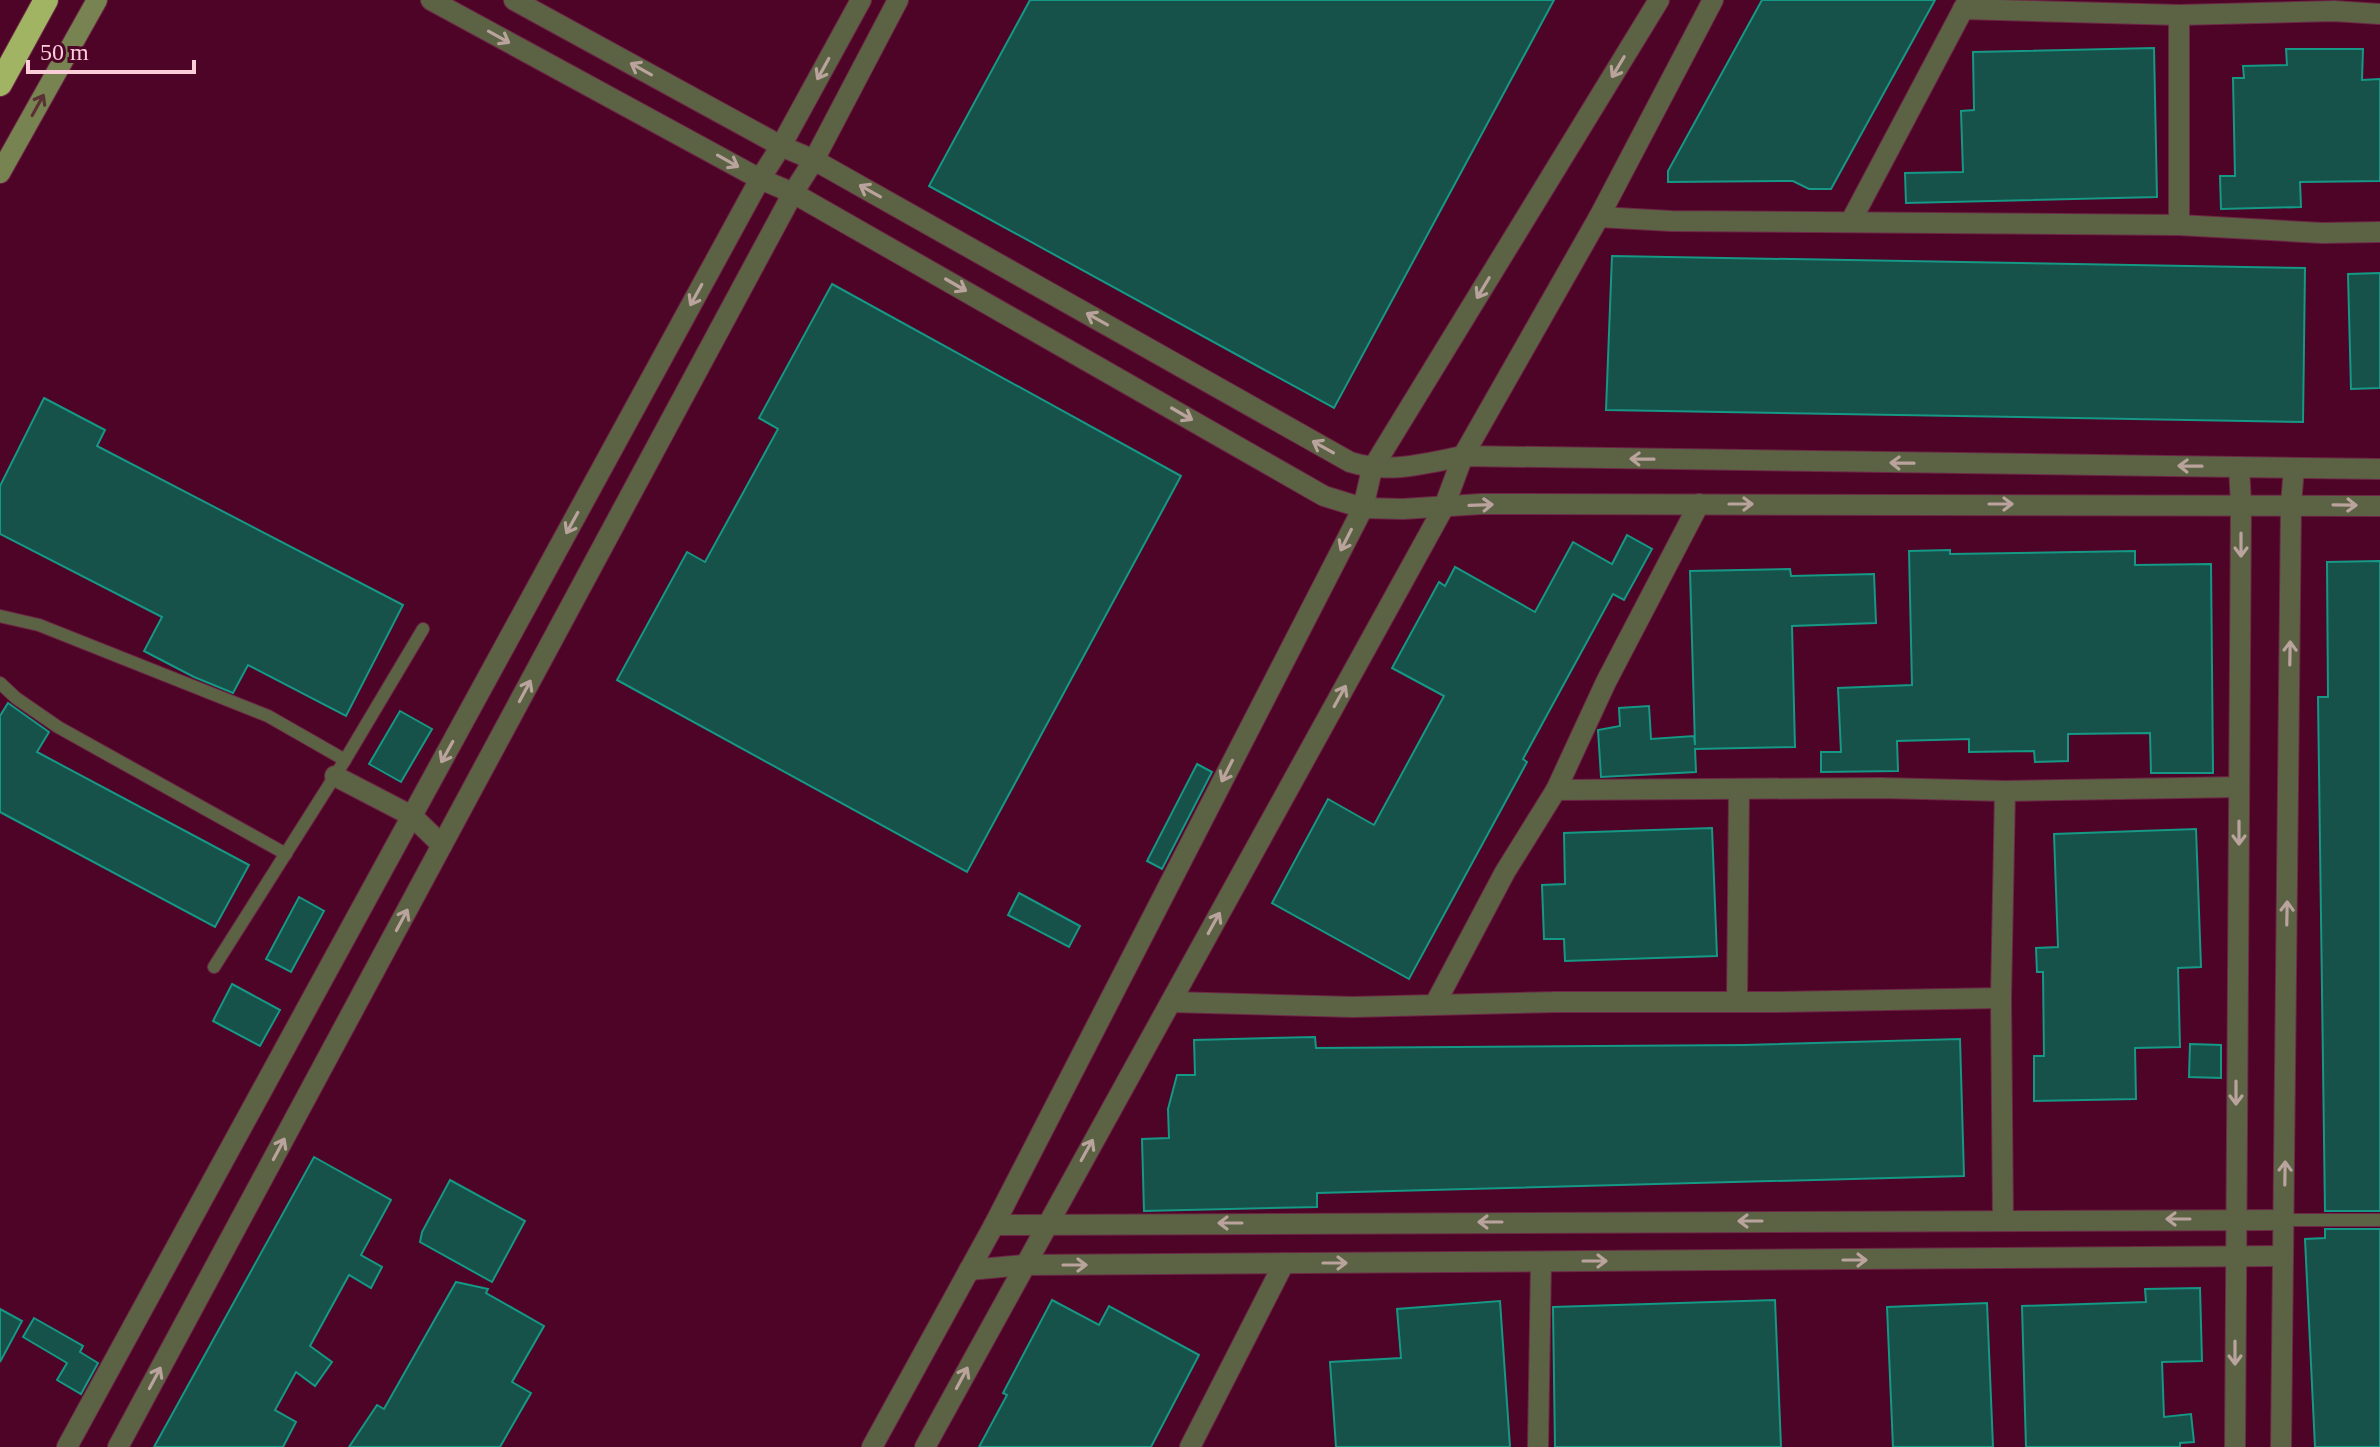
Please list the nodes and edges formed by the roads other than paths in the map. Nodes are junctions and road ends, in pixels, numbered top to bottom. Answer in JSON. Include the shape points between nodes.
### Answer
{"nodes":[{"id":1,"x":46,"y":0,"type":"edge"},
{"id":2,"x":97,"y":0,"type":"edge"},
{"id":3,"x":431,"y":0,"type":"edge"},
{"id":4,"x":514,"y":0,"type":"edge"},
{"id":5,"x":861,"y":0,"type":"edge"},
{"id":6,"x":898,"y":0,"type":"edge"},
{"id":7,"x":1659,"y":0,"type":"edge"},
{"id":8,"x":1713,"y":0,"type":"edge"},
{"id":9,"x":1966,"y":4,"type":"edge"},
{"id":10,"x":2380,"y":14,"type":"edge"},
{"id":11,"x":2179,"y":15,"type":"junction"},
{"id":12,"x":0,"y":84,"type":"edge"},
{"id":13,"x":781,"y":146,"type":"junction"},
{"id":14,"x":814,"y":160,"type":"junction"},
{"id":15,"x":0,"y":173,"type":"edge"},
{"id":16,"x":760,"y":179,"type":"junction"},
{"id":17,"x":793,"y":193,"type":"junction"},
{"id":18,"x":1599,"y":217,"type":"junction"},
{"id":19,"x":1851,"y":221,"type":"junction"},
{"id":20,"x":2179,"y":225,"type":"junction"},
{"id":21,"x":2380,"y":232,"type":"edge"},
{"id":22,"x":1463,"y":456,"type":"junction"},
{"id":23,"x":2239,"y":467,"type":"junction"},
{"id":24,"x":2294,"y":468,"type":"junction"},
{"id":25,"x":1372,"y":469,"type":"junction"},
{"id":26,"x":2380,"y":469,"type":"edge"},
{"id":27,"x":1699,"y":504,"type":"junction"},
{"id":28,"x":2241,"y":504,"type":"junction"},
{"id":29,"x":2291,"y":504,"type":"junction"},
{"id":30,"x":2380,"y":506,"type":"edge"},
{"id":31,"x":1444,"y":507,"type":"junction"},
{"id":32,"x":1363,"y":508,"type":"junction"},
{"id":33,"x":0,"y":616,"type":"edge"},
{"id":34,"x":423,"y":629,"type":"dead end"},
{"id":35,"x":0,"y":683,"type":"edge"},
{"id":36,"x":340,"y":768,"type":"junction"},
{"id":37,"x":2239,"y":787,"type":"junction"},
{"id":38,"x":1556,"y":790,"type":"junction"},
{"id":39,"x":1739,"y":790,"type":"junction"},
{"id":40,"x":2005,"y":791,"type":"junction"},
{"id":41,"x":412,"y":816,"type":"junction"},
{"id":42,"x":442,"y":845,"type":"junction"},
{"id":43,"x":286,"y":854,"type":"junction"},
{"id":44,"x":214,"y":967,"type":"dead end"},
{"id":45,"x":2001,"y":998,"type":"junction"},
{"id":46,"x":1171,"y":1002,"type":"junction"},
{"id":47,"x":1737,"y":1002,"type":"junction"},
{"id":48,"x":1435,"y":1004,"type":"junction"},
{"id":49,"x":2235,"y":1219,"type":"junction"},
{"id":50,"x":2003,"y":1220,"type":"junction"},
{"id":51,"x":2284,"y":1220,"type":"junction"},
{"id":52,"x":2380,"y":1220,"type":"edge"},
{"id":53,"x":1046,"y":1223,"type":"junction"},
{"id":54,"x":994,"y":1225,"type":"junction"},
{"id":55,"x":2282,"y":1256,"type":"junction"},
{"id":56,"x":2235,"y":1258,"type":"junction"},
{"id":57,"x":1541,"y":1262,"type":"junction"},
{"id":58,"x":1284,"y":1263,"type":"junction"},
{"id":59,"x":1024,"y":1265,"type":"junction"},
{"id":60,"x":969,"y":1270,"type":"junction"},
{"id":61,"x":67,"y":1447,"type":"edge"},
{"id":62,"x":118,"y":1447,"type":"edge"},
{"id":63,"x":872,"y":1447,"type":"edge"},
{"id":64,"x":925,"y":1447,"type":"edge"},
{"id":65,"x":1190,"y":1447,"type":"edge"},
{"id":66,"x":1538,"y":1447,"type":"edge"},
{"id":67,"x":2235,"y":1447,"type":"edge"},
{"id":68,"x":2281,"y":1447,"type":"edge"}],
"edges":[{"from":1,"to":12,"type":"highway"},
{"from":15,"to":2,"type":"main road","one_way":true},
{"from":3,"to":16,"type":"street","one_way":true},
{"from":13,"to":4,"type":"street","one_way":true},
{"from":5,"to":13,"type":"street","one_way":true},
{"from":6,"to":14,"type":"street"},
{"from":7,"to":25,"type":"street","one_way":true},
{"from":8,"to":18,"type":"street"},
{"from":9,"to":11,"type":"street"},
{"from":9,"to":19,"type":"street"},
{"from":10,"to":11,"type":"street"},
{"from":11,"to":20,"type":"street"},
{"from":13,"to":14,"type":"street"},
{"from":13,"to":16,"type":"street"},
{"from":14,"to":17,"type":"street"},
{"from":25,"to":14,"type":"street","one_way":true,"via":[[1350,462]]},
{"from":16,"to":17,"type":"street"},
{"from":16,"to":41,"type":"street","one_way":true},
{"from":17,"to":32,"type":"street","one_way":true,"via":[[1324,496]]},
{"from":42,"to":17,"type":"street","one_way":true},
{"from":18,"to":19,"type":"street"},
{"from":18,"to":22,"type":"street"},
{"from":19,"to":20,"type":"street"},
{"from":20,"to":21,"type":"street"},
{"from":23,"to":22,"type":"street","one_way":true},
{"from":22,"to":25,"type":"street"},
{"from":22,"to":31,"type":"street"},
{"from":23,"to":24,"type":"street"},
{"from":23,"to":28,"type":"street"},
{"from":24,"to":26,"type":"street"},
{"from":24,"to":29,"type":"street"},
{"from":25,"to":32,"type":"street"},
{"from":27,"to":28,"type":"street","one_way":true},
{"from":31,"to":27,"type":"street","one_way":true},
{"from":27,"to":38,"type":"street"},
{"from":28,"to":29,"type":"street"},
{"from":28,"to":37,"type":"street","one_way":true},
{"from":29,"to":30,"type":"street","one_way":true},
{"from":51,"to":29,"type":"street","one_way":true},
{"from":31,"to":32,"type":"street"},
{"from":46,"to":31,"type":"street","one_way":true},
{"from":32,"to":54,"type":"street","one_way":true},
{"from":33,"to":36,"type":"lane","via":[[39,625],[268,716]]},
{"from":34,"to":36,"type":"lane"},
{"from":35,"to":43,"type":"lane","via":[[58,727]]},
{"from":36,"to":41,"type":"street"},
{"from":36,"to":43,"type":"lane"},
{"from":37,"to":40,"type":"street"},
{"from":37,"to":49,"type":"street","one_way":true},
{"from":38,"to":39,"type":"street"},
{"from":38,"to":48,"type":"street","via":[[1505,872]]},
{"from":39,"to":40,"type":"street"},
{"from":39,"to":47,"type":"street"},
{"from":40,"to":45,"type":"street"},
{"from":41,"to":42,"type":"street"},
{"from":41,"to":61,"type":"street"},
{"from":62,"to":42,"type":"street","one_way":true},
{"from":43,"to":44,"type":"lane"},
{"from":45,"to":47,"type":"street"},
{"from":45,"to":50,"type":"street"},
{"from":46,"to":48,"type":"street"},
{"from":53,"to":46,"type":"street","one_way":true},
{"from":47,"to":48,"type":"street"},
{"from":49,"to":50,"type":"street","one_way":true},
{"from":49,"to":51,"type":"street"},
{"from":49,"to":56,"type":"street"},
{"from":50,"to":53,"type":"street","one_way":true},
{"from":51,"to":52,"type":"lane"},
{"from":51,"to":55,"type":"street"},
{"from":53,"to":54,"type":"street"},
{"from":53,"to":59,"type":"street"},
{"from":54,"to":60,"type":"street"},
{"from":55,"to":56,"type":"street"},
{"from":55,"to":68,"type":"street"},
{"from":57,"to":56,"type":"street","one_way":true},
{"from":56,"to":67,"type":"street","one_way":true},
{"from":58,"to":57,"type":"street","one_way":true},
{"from":57,"to":66,"type":"street"},
{"from":59,"to":58,"type":"street","one_way":true},
{"from":58,"to":65,"type":"street"},
{"from":59,"to":60,"type":"street"},
{"from":64,"to":59,"type":"street","one_way":true},
{"from":60,"to":63,"type":"street"}]}
